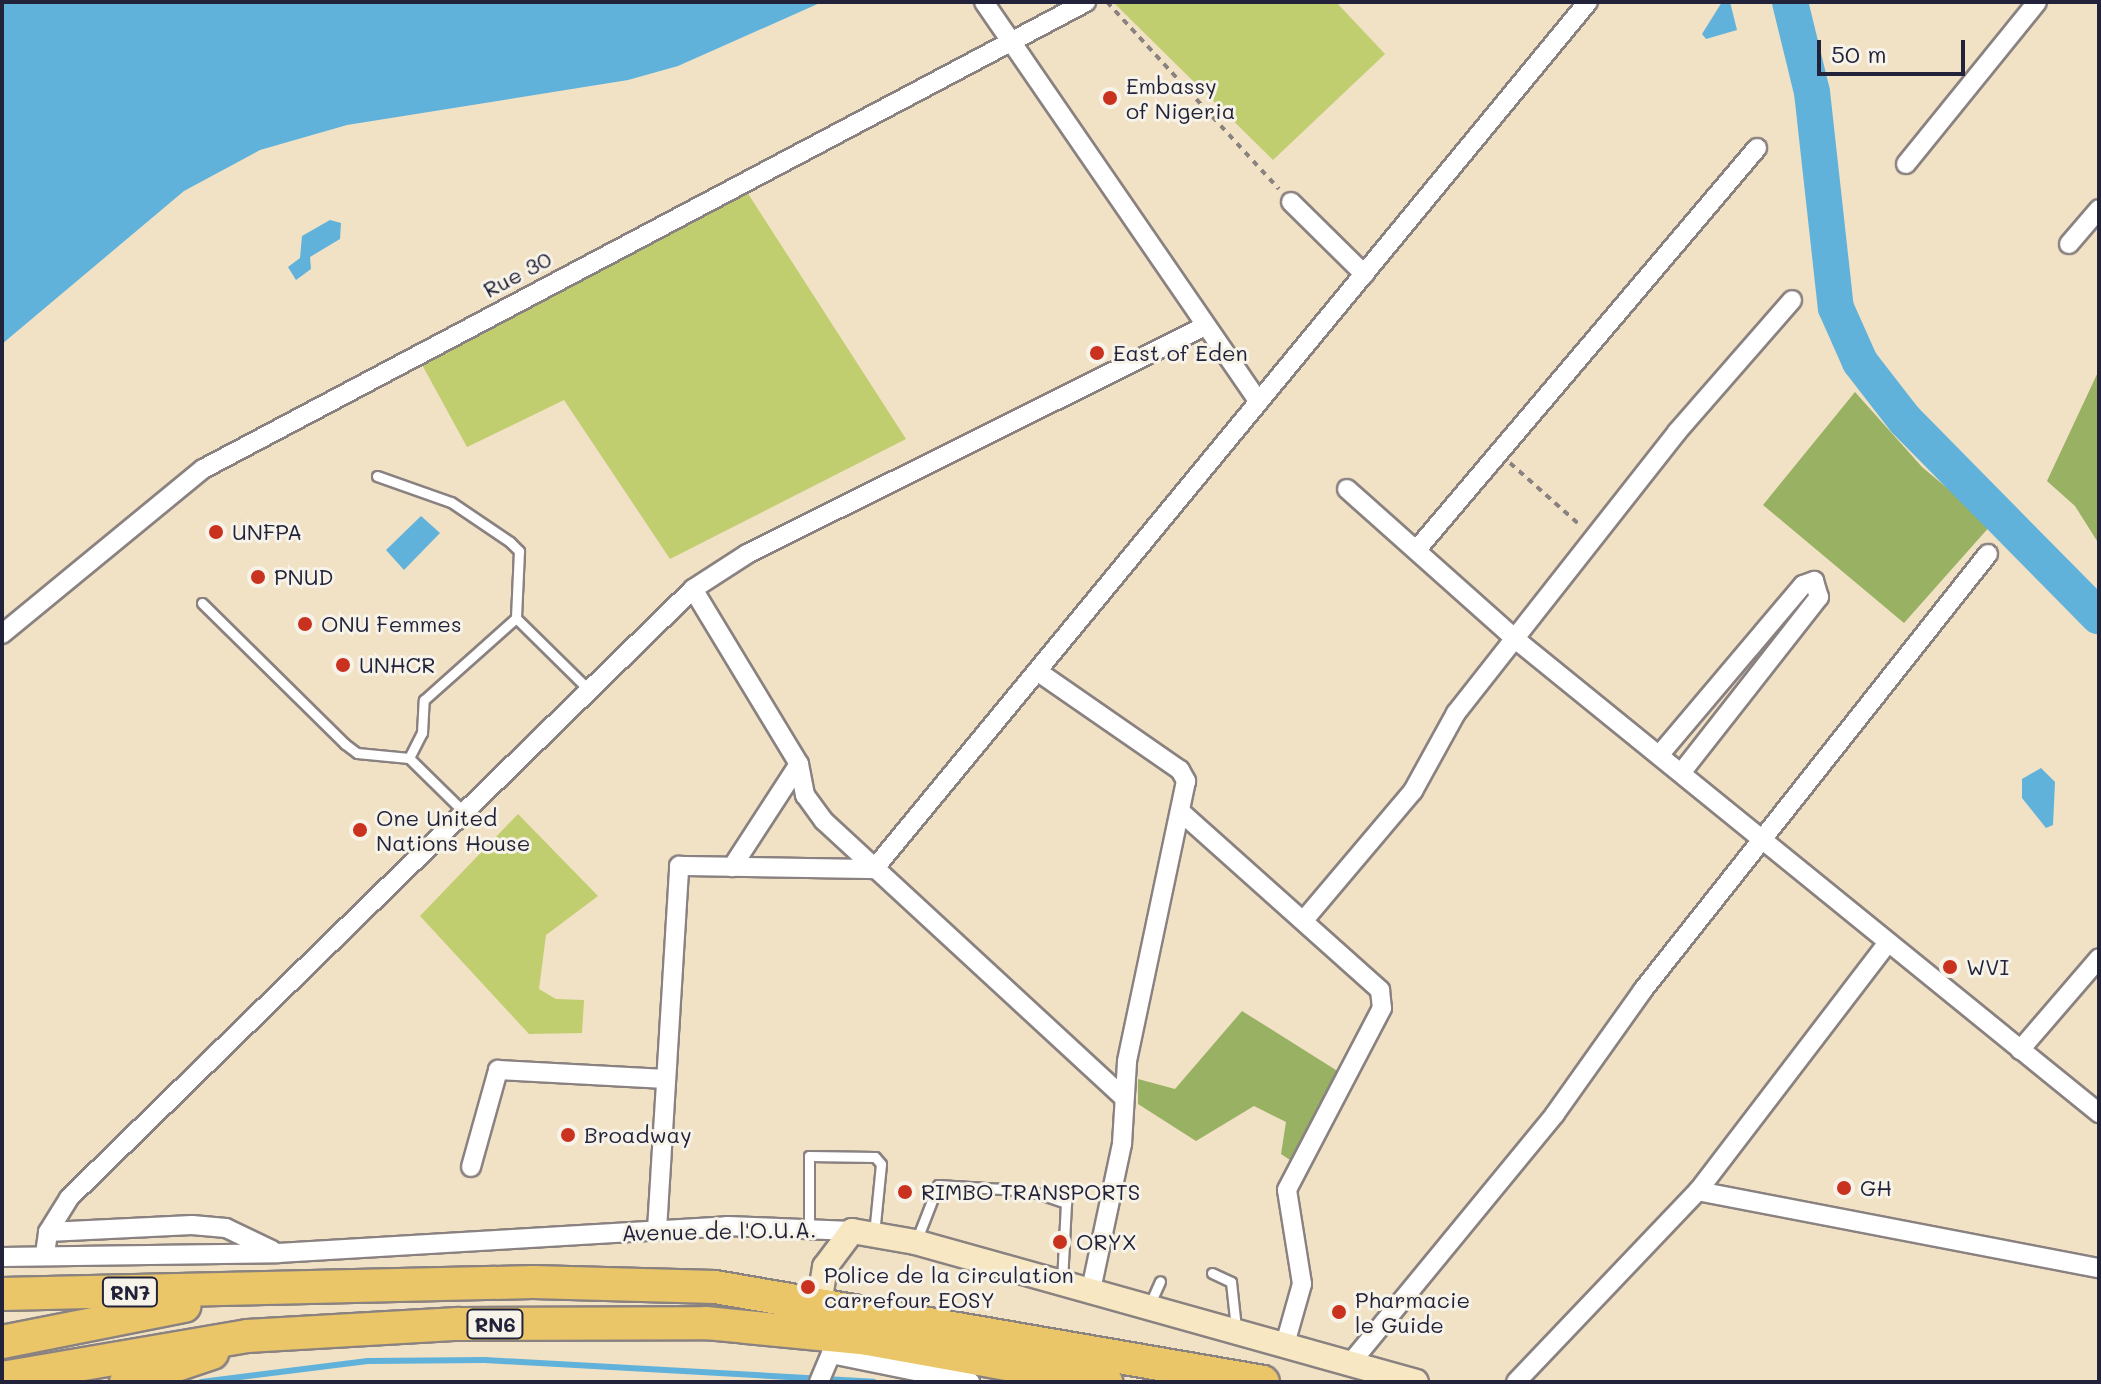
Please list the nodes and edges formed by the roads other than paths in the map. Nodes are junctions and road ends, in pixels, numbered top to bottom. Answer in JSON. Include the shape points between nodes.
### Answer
{"nodes":[{"id":1,"x":984,"y":2,"type":"edge"},
{"id":2,"x":1086,"y":2,"type":"edge"},
{"id":3,"x":1588,"y":2,"type":"edge"},
{"id":4,"x":2037,"y":2,"type":"edge"},
{"id":5,"x":1009,"y":38,"type":"junction"},
{"id":6,"x":1757,"y":148,"type":"dead end"},
{"id":7,"x":1906,"y":164,"type":"dead end"},
{"id":8,"x":1291,"y":202,"type":"road end"},
{"id":9,"x":2099,"y":209,"type":"edge"},
{"id":10,"x":2069,"y":244,"type":"dead end"},
{"id":11,"x":1364,"y":274,"type":"junction"},
{"id":12,"x":1792,"y":300,"type":"dead end"},
{"id":13,"x":1205,"y":326,"type":"junction"},
{"id":14,"x":1259,"y":402,"type":"junction"},
{"id":15,"x":377,"y":476,"type":"dead end"},
{"id":16,"x":1347,"y":489,"type":"dead end"},
{"id":17,"x":1419,"y":547,"type":"junction"},
{"id":18,"x":1988,"y":554,"type":"dead end"},
{"id":19,"x":693,"y":589,"type":"junction"},
{"id":20,"x":202,"y":603,"type":"dead end"},
{"id":21,"x":516,"y":618,"type":"junction"},
{"id":22,"x":2,"y":634,"type":"edge"},
{"id":23,"x":1514,"y":638,"type":"junction"},
{"id":24,"x":1747,"y":651,"type":"junction"},
{"id":25,"x":1765,"y":667,"type":"junction"},
{"id":26,"x":1037,"y":671,"type":"junction"},
{"id":27,"x":589,"y":690,"type":"junction"},
{"id":28,"x":1661,"y":753,"type":"junction"},
{"id":29,"x":409,"y":758,"type":"junction"},
{"id":30,"x":799,"y":764,"type":"junction"},
{"id":31,"x":1682,"y":772,"type":"junction"},
{"id":32,"x":464,"y":812,"type":"junction"},
{"id":33,"x":1182,"y":813,"type":"junction"},
{"id":34,"x":1759,"y":840,"type":"junction"},
{"id":35,"x":732,"y":867,"type":"junction"},
{"id":36,"x":874,"y":869,"type":"junction"},
{"id":37,"x":1304,"y":920,"type":"junction"},
{"id":38,"x":1886,"y":945,"type":"junction"},
{"id":39,"x":2099,"y":958,"type":"edge"},
{"id":40,"x":2020,"y":1050,"type":"junction"},
{"id":41,"x":666,"y":1079,"type":"junction"},
{"id":42,"x":1122,"y":1096,"type":"junction"},
{"id":43,"x":2099,"y":1113,"type":"edge"},
{"id":44,"x":471,"y":1167,"type":"dead end"},
{"id":45,"x":1018,"y":1190,"type":"dead end"},
{"id":46,"x":1698,"y":1191,"type":"junction"},
{"id":47,"x":1037,"y":1193,"type":"dead end"},
{"id":48,"x":809,"y":1227,"type":"junction"},
{"id":49,"x":657,"y":1230,"type":"junction"},
{"id":50,"x":48,"y":1232,"type":"junction"},
{"id":51,"x":863,"y":1232,"type":"junction"},
{"id":52,"x":915,"y":1242,"type":"junction"},
{"id":53,"x":278,"y":1253,"type":"junction"},
{"id":54,"x":45,"y":1254,"type":"junction"},
{"id":55,"x":2,"y":1257,"type":"edge"},
{"id":56,"x":2099,"y":1268,"type":"edge"},
{"id":57,"x":1212,"y":1273,"type":"dead end"},
{"id":58,"x":1160,"y":1281,"type":"dead end"},
{"id":59,"x":1061,"y":1286,"type":"junction"},
{"id":60,"x":258,"y":1292,"type":"junction"},
{"id":61,"x":2,"y":1294,"type":"edge"},
{"id":62,"x":1090,"y":1294,"type":"junction"},
{"id":63,"x":1147,"y":1309,"type":"junction"},
{"id":64,"x":821,"y":1330,"type":"junction"},
{"id":65,"x":1236,"y":1332,"type":"junction"},
{"id":66,"x":284,"y":1334,"type":"junction"},
{"id":67,"x":2,"y":1342,"type":"edge"},
{"id":68,"x":1285,"y":1344,"type":"junction"},
{"id":69,"x":1349,"y":1365,"type":"junction"},
{"id":70,"x":2,"y":1378,"type":"edge"},
{"id":71,"x":126,"y":1382,"type":"edge"},
{"id":72,"x":819,"y":1382,"type":"edge"},
{"id":73,"x":970,"y":1382,"type":"edge"},
{"id":74,"x":1106,"y":1382,"type":"edge"},
{"id":75,"x":1263,"y":1382,"type":"edge"},
{"id":76,"x":1416,"y":1382,"type":"edge"},
{"id":77,"x":1516,"y":1382,"type":"edge"}],
"edges":[{"from":1,"to":5,"type":"street"},
{"from":2,"to":5,"type":"street","name":"Rue 30"},
{"from":3,"to":11,"type":"street"},
{"from":4,"to":7,"type":"street"},
{"from":5,"to":13,"type":"street"},
{"from":5,"to":22,"type":"street","name":"Rue 30","via":[[203,469]]},
{"from":6,"to":17,"type":"street"},
{"from":8,"to":11,"type":"street"},
{"from":9,"to":10,"type":"street"},
{"from":11,"to":14,"type":"street"},
{"from":12,"to":23,"type":"street"},
{"from":13,"to":14,"type":"street"},
{"from":13,"to":19,"type":"street","via":[[747,554]]},
{"from":14,"to":26,"type":"street"},
{"from":15,"to":21,"type":"lane","via":[[451,502],[519,551]]},
{"from":16,"to":17,"type":"street"},
{"from":17,"to":23,"type":"street"},
{"from":18,"to":34,"type":"street"},
{"from":19,"to":27,"type":"street"},
{"from":19,"to":30,"type":"street"},
{"from":20,"to":29,"type":"lane","via":[[357,753]]},
{"from":21,"to":27,"type":"lane"},
{"from":21,"to":29,"type":"lane","via":[[424,700],[422,733]]},
{"from":23,"to":28,"type":"street"},
{"from":23,"to":37,"type":"street","via":[[1456,713],[1413,791]]},
{"from":24,"to":25,"type":"street"},
{"from":24,"to":25,"type":"street","via":[[1814,581],[1819,597]]},
{"from":24,"to":28,"type":"street"},
{"from":25,"to":31,"type":"street"},
{"from":26,"to":33,"type":"street","via":[[1180,770]]},
{"from":26,"to":36,"type":"street"},
{"from":27,"to":32,"type":"street"},
{"from":28,"to":31,"type":"street"},
{"from":29,"to":32,"type":"lane"},
{"from":30,"to":35,"type":"street"},
{"from":30,"to":36,"type":"street","via":[[805,795]]},
{"from":31,"to":34,"type":"street"},
{"from":32,"to":50,"type":"street","via":[[69,1198]]},
{"from":33,"to":37,"type":"street"},
{"from":33,"to":42,"type":"street"},
{"from":34,"to":38,"type":"street"},
{"from":34,"to":69,"type":"street","via":[[1555,1114]]},
{"from":35,"to":36,"type":"street"},
{"from":35,"to":41,"type":"street","via":[[679,866]]},
{"from":36,"to":42,"type":"street"},
{"from":37,"to":68,"type":"street","via":[[1380,990],[1382,1008],[1287,1190],[1302,1284]]},
{"from":38,"to":40,"type":"street"},
{"from":38,"to":46,"type":"street"},
{"from":39,"to":40,"type":"street"},
{"from":40,"to":43,"type":"street"},
{"from":41,"to":44,"type":"street","via":[[498,1070]]},
{"from":41,"to":49,"type":"street"},
{"from":42,"to":62,"type":"street","via":[[1122,1144]]},
{"from":45,"to":52,"type":"lane","via":[[938,1185]]},
{"from":46,"to":56,"type":"street"},
{"from":46,"to":77,"type":"street"},
{"from":47,"to":59,"type":"lane","via":[[1066,1203]]},
{"from":48,"to":49,"type":"street","name":"Avenue de l'O.U.A."},
{"from":48,"to":51,"type":"street","name":"Avenue de l'O.U.A."},
{"from":48,"to":51,"type":"lane","via":[[809,1156],[875,1157],[881,1164]]},
{"from":49,"to":53,"type":"street","name":"Avenue de l'O.U.A."},
{"from":50,"to":53,"type":"street","via":[[226,1228]]},
{"from":50,"to":54,"type":"street"},
{"from":51,"to":52,"type":"main road","name":"Avenue de l'O.U.A."},
{"from":51,"to":64,"type":"main road","via":[[825,1267]]},
{"from":52,"to":59,"type":"main road","name":"Avenue de l'O.U.A."},
{"from":53,"to":54,"type":"street","name":"Avenue de l'O.U.A."},
{"from":54,"to":55,"type":"street","name":"Avenue de l'O.U.A."},
{"from":57,"to":65,"type":"lane","via":[[1231,1282]]},
{"from":58,"to":63,"type":"lane"},
{"from":59,"to":62,"type":"main road","name":"Avenue de l'O.U.A."},
{"from":60,"to":61,"type":"highway","number":"RN7"},
{"from":60,"to":64,"type":"highway","number":"RN6","via":[[634,1282]]},
{"from":60,"to":67,"type":"highway","number":"RN6"},
{"from":62,"to":63,"type":"main road","name":"Avenue de l'O.U.A."},
{"from":63,"to":65,"type":"main road","name":"Avenue de l'O.U.A."},
{"from":64,"to":66,"type":"highway","number":"RN6","via":[[691,1323]]},
{"from":64,"to":72,"type":"street"},
{"from":64,"to":73,"type":"street"},
{"from":64,"to":74,"type":"highway","number":"RN6"},
{"from":64,"to":75,"type":"highway","number":"RN6"},
{"from":65,"to":68,"type":"main road","name":"Avenue de l'O.U.A."},
{"from":66,"to":70,"type":"highway","number":"RN6","via":[[134,1350]]},
{"from":66,"to":71,"type":"highway"},
{"from":68,"to":69,"type":"main road","name":"Avenue de l'O.U.A."},
{"from":69,"to":76,"type":"main road","name":"Avenue de l'O.U.A."}]}
